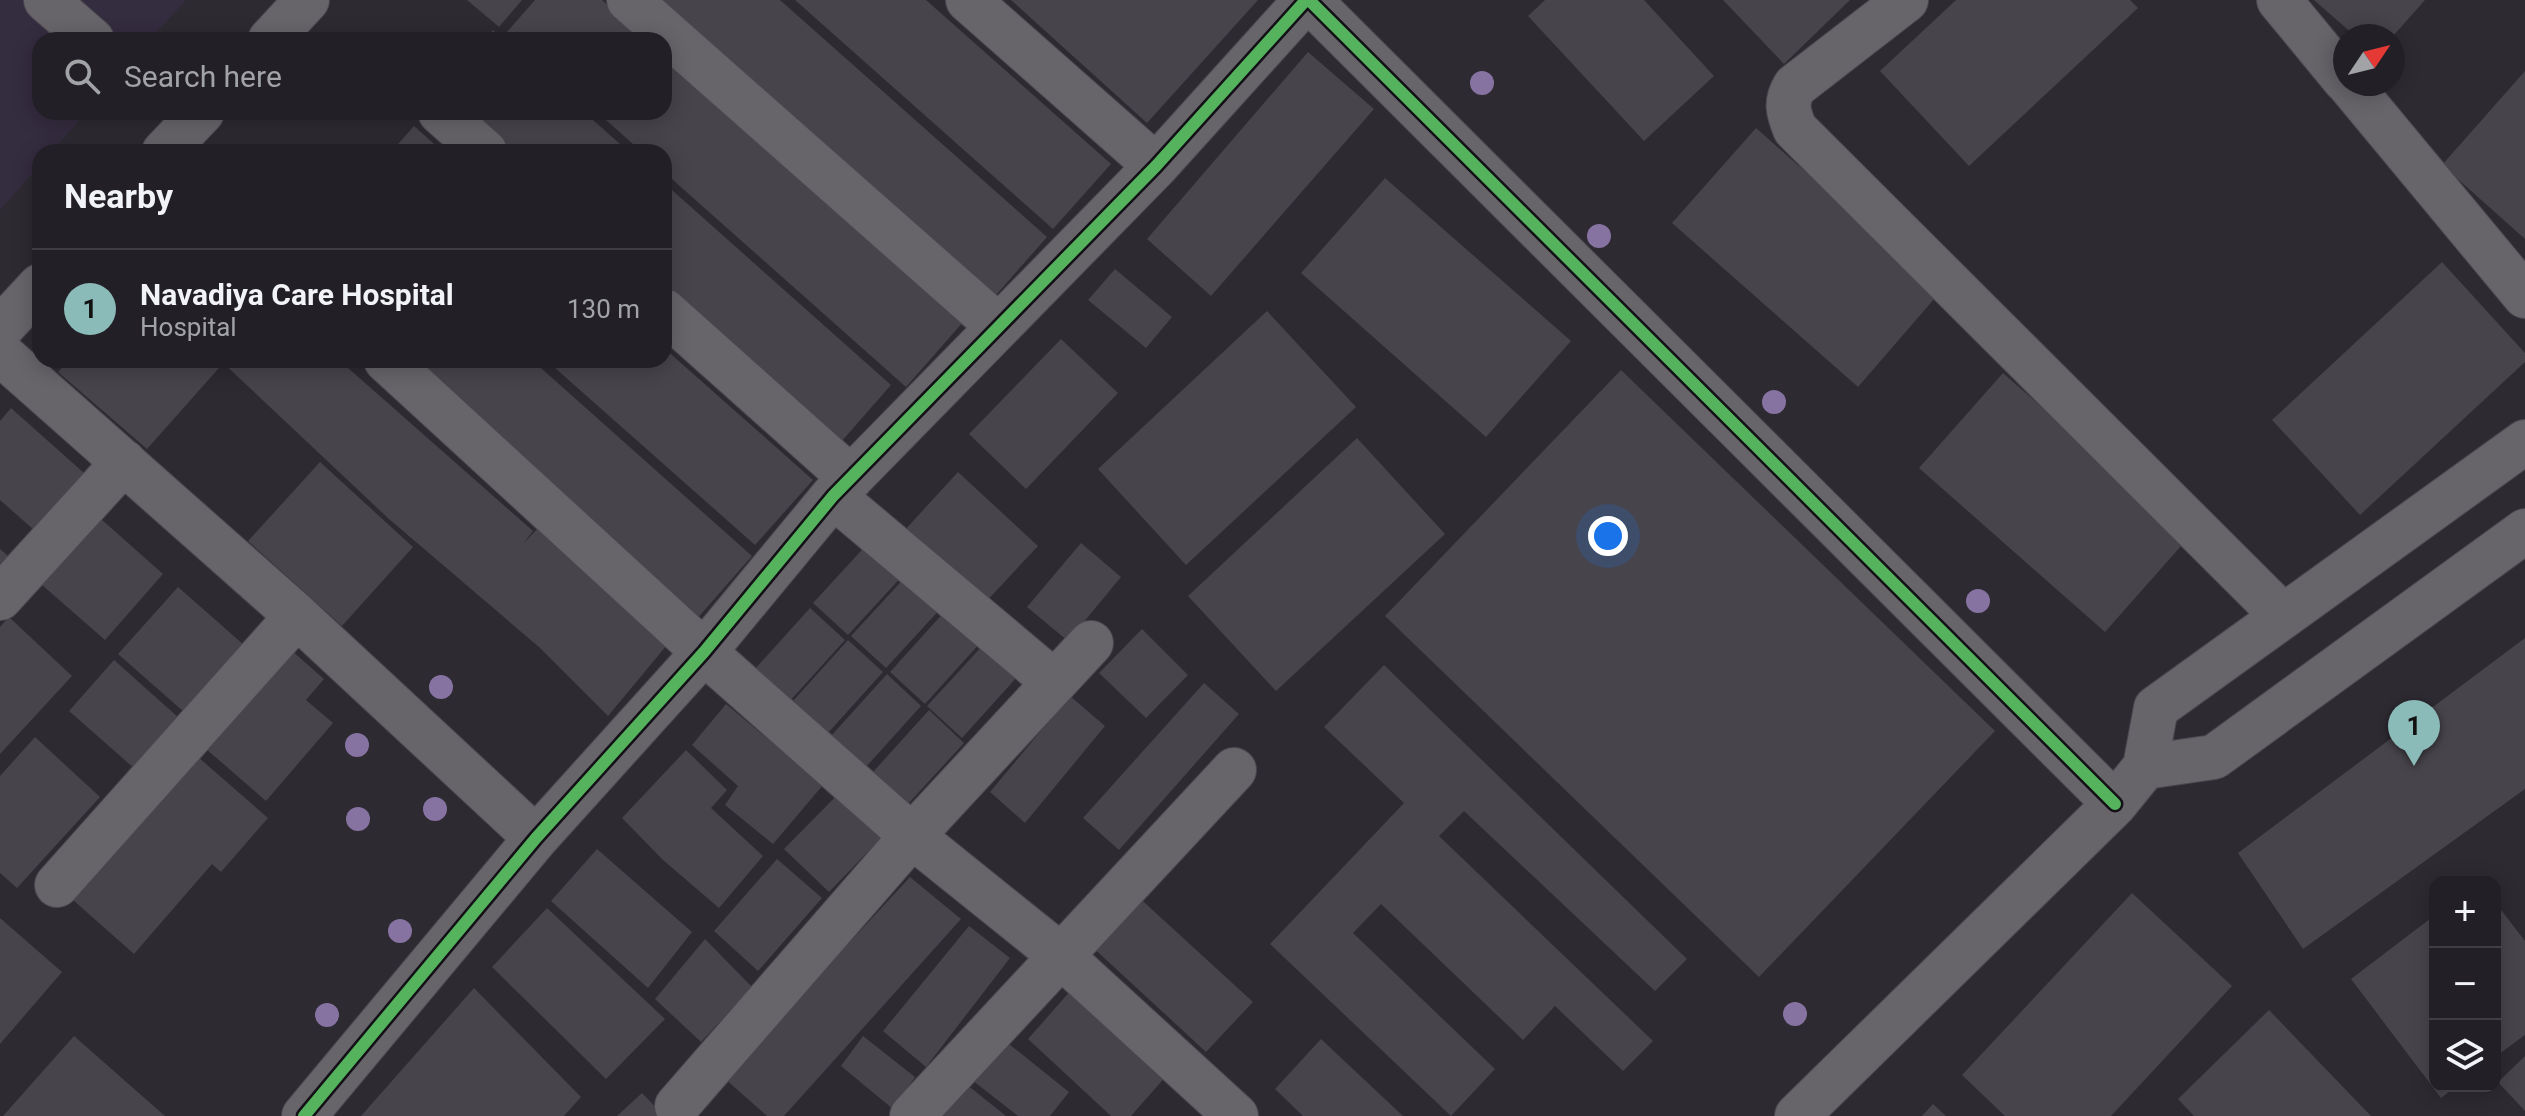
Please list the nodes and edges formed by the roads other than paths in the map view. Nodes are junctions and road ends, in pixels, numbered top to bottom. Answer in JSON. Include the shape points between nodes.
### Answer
{"nodes":[{"id":1,"x":46,"y":0,"type":"edge"},
{"id":2,"x":307,"y":0,"type":"edge"},
{"id":3,"x":629,"y":0,"type":"edge"},
{"id":4,"x":968,"y":0,"type":"edge"},
{"id":5,"x":1308,"y":0,"type":"edge"},
{"id":6,"x":1906,"y":0,"type":"edge"},
{"id":7,"x":2279,"y":0,"type":"edge"},
{"id":8,"x":83,"y":32,"type":"edge"},
{"id":9,"x":277,"y":32,"type":"edge"},
{"id":10,"x":665,"y":32,"type":"edge"},
{"id":11,"x":672,"y":38,"type":"edge"},
{"id":12,"x":2333,"y":65,"type":"edge"},
{"id":13,"x":2359,"y":96,"type":"edge"},
{"id":14,"x":449,"y":120,"type":"edge"},
{"id":15,"x":476,"y":144,"type":"edge"},
{"id":16,"x":1156,"y":166,"type":"junction"},
{"id":17,"x":32,"y":295,"type":"edge"},
{"id":18,"x":2525,"y":296,"type":"edge"},
{"id":19,"x":672,"y":319,"type":"edge"},
{"id":20,"x":998,"y":326,"type":"junction"},
{"id":21,"x":0,"y":329,"type":"edge"},
{"id":22,"x":0,"y":353,"type":"edge"},
{"id":23,"x":395,"y":368,"type":"edge"},
{"id":24,"x":2525,"y":442,"type":"edge"},
{"id":25,"x":124,"y":462,"type":"junction"},
{"id":26,"x":842,"y":487,"type":"junction"},
{"id":27,"x":2525,"y":531,"type":"edge"},
{"id":28,"x":0,"y":598,"type":"edge"},
{"id":29,"x":2282,"y":615,"type":"junction"},
{"id":30,"x":297,"y":616,"type":"junction"},
{"id":31,"x":1091,"y":643,"type":"dead end"},
{"id":32,"x":704,"y":652,"type":"junction"},
{"id":33,"x":1053,"y":681,"type":"junction"},
{"id":34,"x":2145,"y":767,"type":"junction"},
{"id":35,"x":1234,"y":770,"type":"dead end"},
{"id":36,"x":2115,"y":804,"type":"junction"},
{"id":37,"x":912,"y":836,"type":"junction"},
{"id":38,"x":536,"y":838,"type":"junction"},
{"id":39,"x":57,"y":885,"type":"dead end"},
{"id":40,"x":1060,"y":955,"type":"junction"},
{"id":41,"x":677,"y":1106,"type":"dead end"},
{"id":42,"x":304,"y":1116,"type":"edge"},
{"id":43,"x":912,"y":1116,"type":"edge"},
{"id":44,"x":1236,"y":1116,"type":"edge"},
{"id":45,"x":1797,"y":1116,"type":"edge"}],
"edges":[{"from":1,"to":8,"type":"street"},
{"from":2,"to":9,"type":"street"},
{"from":3,"to":10,"type":"street"},
{"from":4,"to":16,"type":"street"},
{"from":5,"to":16,"type":"street"},
{"from":5,"to":36,"type":"street"},
{"from":6,"to":29,"type":"street","via":[[1795,86],[1787,99],[1795,129]]},
{"from":7,"to":12,"type":"street"},
{"from":11,"to":20,"type":"street"},
{"from":13,"to":18,"type":"street"},
{"from":14,"to":15,"type":"street"},
{"from":16,"to":20,"type":"street"},
{"from":17,"to":21,"type":"street"},
{"from":19,"to":26,"type":"street"},
{"from":20,"to":26,"type":"street"},
{"from":22,"to":25,"type":"street"},
{"from":23,"to":32,"type":"street"},
{"from":24,"to":29,"type":"street"},
{"from":25,"to":28,"type":"street"},
{"from":25,"to":30,"type":"street"},
{"from":26,"to":32,"type":"street"},
{"from":26,"to":33,"type":"street"},
{"from":27,"to":34,"type":"street","via":[[2214,757]]},
{"from":29,"to":34,"type":"street","via":[[2156,708]]},
{"from":30,"to":38,"type":"street"},
{"from":30,"to":39,"type":"street"},
{"from":31,"to":33,"type":"street"},
{"from":32,"to":37,"type":"street"},
{"from":32,"to":38,"type":"street"},
{"from":33,"to":37,"type":"street"},
{"from":34,"to":36,"type":"street"},
{"from":35,"to":40,"type":"street"},
{"from":36,"to":45,"type":"street"},
{"from":37,"to":40,"type":"street"},
{"from":37,"to":41,"type":"street"},
{"from":38,"to":42,"type":"street"},
{"from":40,"to":43,"type":"street"},
{"from":40,"to":44,"type":"street"}]}
